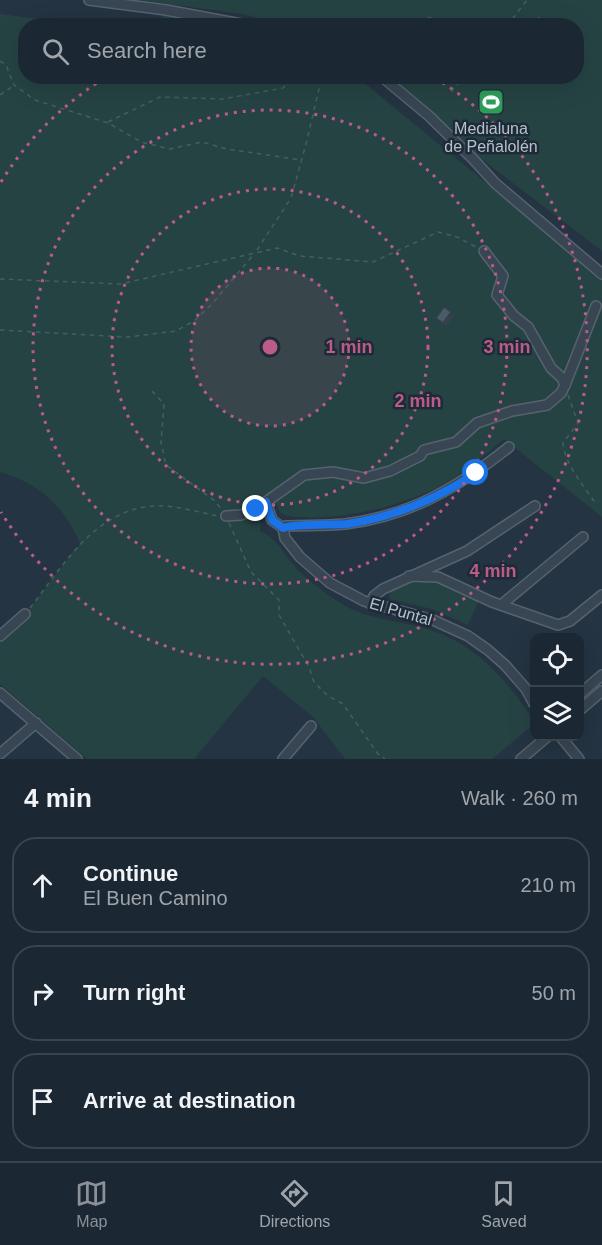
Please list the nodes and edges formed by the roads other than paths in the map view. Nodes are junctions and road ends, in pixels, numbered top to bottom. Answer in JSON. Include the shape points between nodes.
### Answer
{"nodes":[{"id":1,"x":89,"y":0,"type":"edge"},
{"id":2,"x":209,"y":18,"type":"edge"},
{"id":3,"x":391,"y":84,"type":"edge"},
{"id":4,"x":484,"y":251,"type":"road end"},
{"id":5,"x":602,"y":274,"type":"edge"},
{"id":6,"x":596,"y":306,"type":"dead end"},
{"id":7,"x":565,"y":385,"type":"junction"},
{"id":8,"x":509,"y":447,"type":"dead end"},
{"id":9,"x":266,"y":502,"type":"junction"},
{"id":10,"x":535,"y":506,"type":"dead end"},
{"id":11,"x":226,"y":516,"type":"road end"},
{"id":12,"x":283,"y":528,"type":"junction"},
{"id":13,"x":583,"y":537,"type":"dead end"},
{"id":14,"x":438,"y":564,"type":"junction"},
{"id":15,"x":409,"y":576,"type":"junction"},
{"id":16,"x":438,"y":578,"type":"junction"},
{"id":17,"x":397,"y":582,"type":"junction"},
{"id":18,"x":602,"y":595,"type":"edge"},
{"id":19,"x":370,"y":604,"type":"junction"},
{"id":20,"x":501,"y":605,"type":"junction"},
{"id":21,"x":382,"y":607,"type":"junction"},
{"id":22,"x":25,"y":614,"type":"road end"},
{"id":23,"x":0,"y":636,"type":"edge"},
{"id":24,"x":602,"y":675,"type":"edge"},
{"id":25,"x":584,"y":690,"type":"edge"},
{"id":26,"x":602,"y":691,"type":"edge"},
{"id":27,"x":530,"y":692,"type":"edge"},
{"id":28,"x":0,"y":693,"type":"edge"},
{"id":29,"x":584,"y":706,"type":"edge"},
{"id":30,"x":36,"y":723,"type":"junction"},
{"id":31,"x":311,"y":726,"type":"dead end"},
{"id":32,"x":542,"y":741,"type":"edge"},
{"id":33,"x":564,"y":741,"type":"edge"},
{"id":34,"x":571,"y":741,"type":"edge"},
{"id":35,"x":0,"y":754,"type":"edge"},
{"id":36,"x":77,"y":759,"type":"edge"},
{"id":37,"x":283,"y":759,"type":"edge"},
{"id":38,"x":520,"y":759,"type":"edge"},
{"id":39,"x":580,"y":759,"type":"edge"}],
"edges":[{"from":1,"to":2,"type":"street"},
{"from":3,"to":5,"type":"street","via":[[429,116],[495,183]]},
{"from":4,"to":7,"type":"street","via":[[503,276],[497,295],[528,327]]},
{"from":6,"to":7,"type":"street"},
{"from":7,"to":9,"type":"street","via":[[547,405],[477,423],[456,442],[424,450],[420,456],[390,471],[364,478],[333,472],[304,475]]},
{"from":8,"to":12,"type":"street","via":[[456,486],[407,509],[355,522]]},
{"from":9,"to":11,"type":"street","via":[[241,515]]},
{"from":9,"to":12,"type":"street","name":"El Puntal","via":[[272,520]]},
{"from":10,"to":14,"type":"street","via":[[467,551]]},
{"from":12,"to":19,"type":"street","name":"El Puntal","via":[[288,542],[316,573]]},
{"from":13,"to":20,"type":"street"},
{"from":14,"to":15,"type":"street"},
{"from":14,"to":16,"type":"street"},
{"from":15,"to":16,"type":"street"},
{"from":15,"to":17,"type":"street"},
{"from":16,"to":20,"type":"street"},
{"from":17,"to":19,"type":"street","via":[[375,595]]},
{"from":17,"to":21,"type":"street"},
{"from":18,"to":20,"type":"street","via":[[560,625]]},
{"from":19,"to":21,"type":"street","name":"El Puntal"},
{"from":21,"to":27,"type":"street","name":"El Puntal","via":[[433,620],[468,636],[495,655]]},
{"from":22,"to":23,"type":"street"},
{"from":24,"to":25,"type":"street"},
{"from":26,"to":29,"type":"street"},
{"from":28,"to":30,"type":"street"},
{"from":30,"to":35,"type":"street"},
{"from":30,"to":36,"type":"street"},
{"from":31,"to":37,"type":"street"},
{"from":32,"to":38,"type":"street"},
{"from":33,"to":39,"type":"street"},
{"from":34,"to":39,"type":"street"}]}
